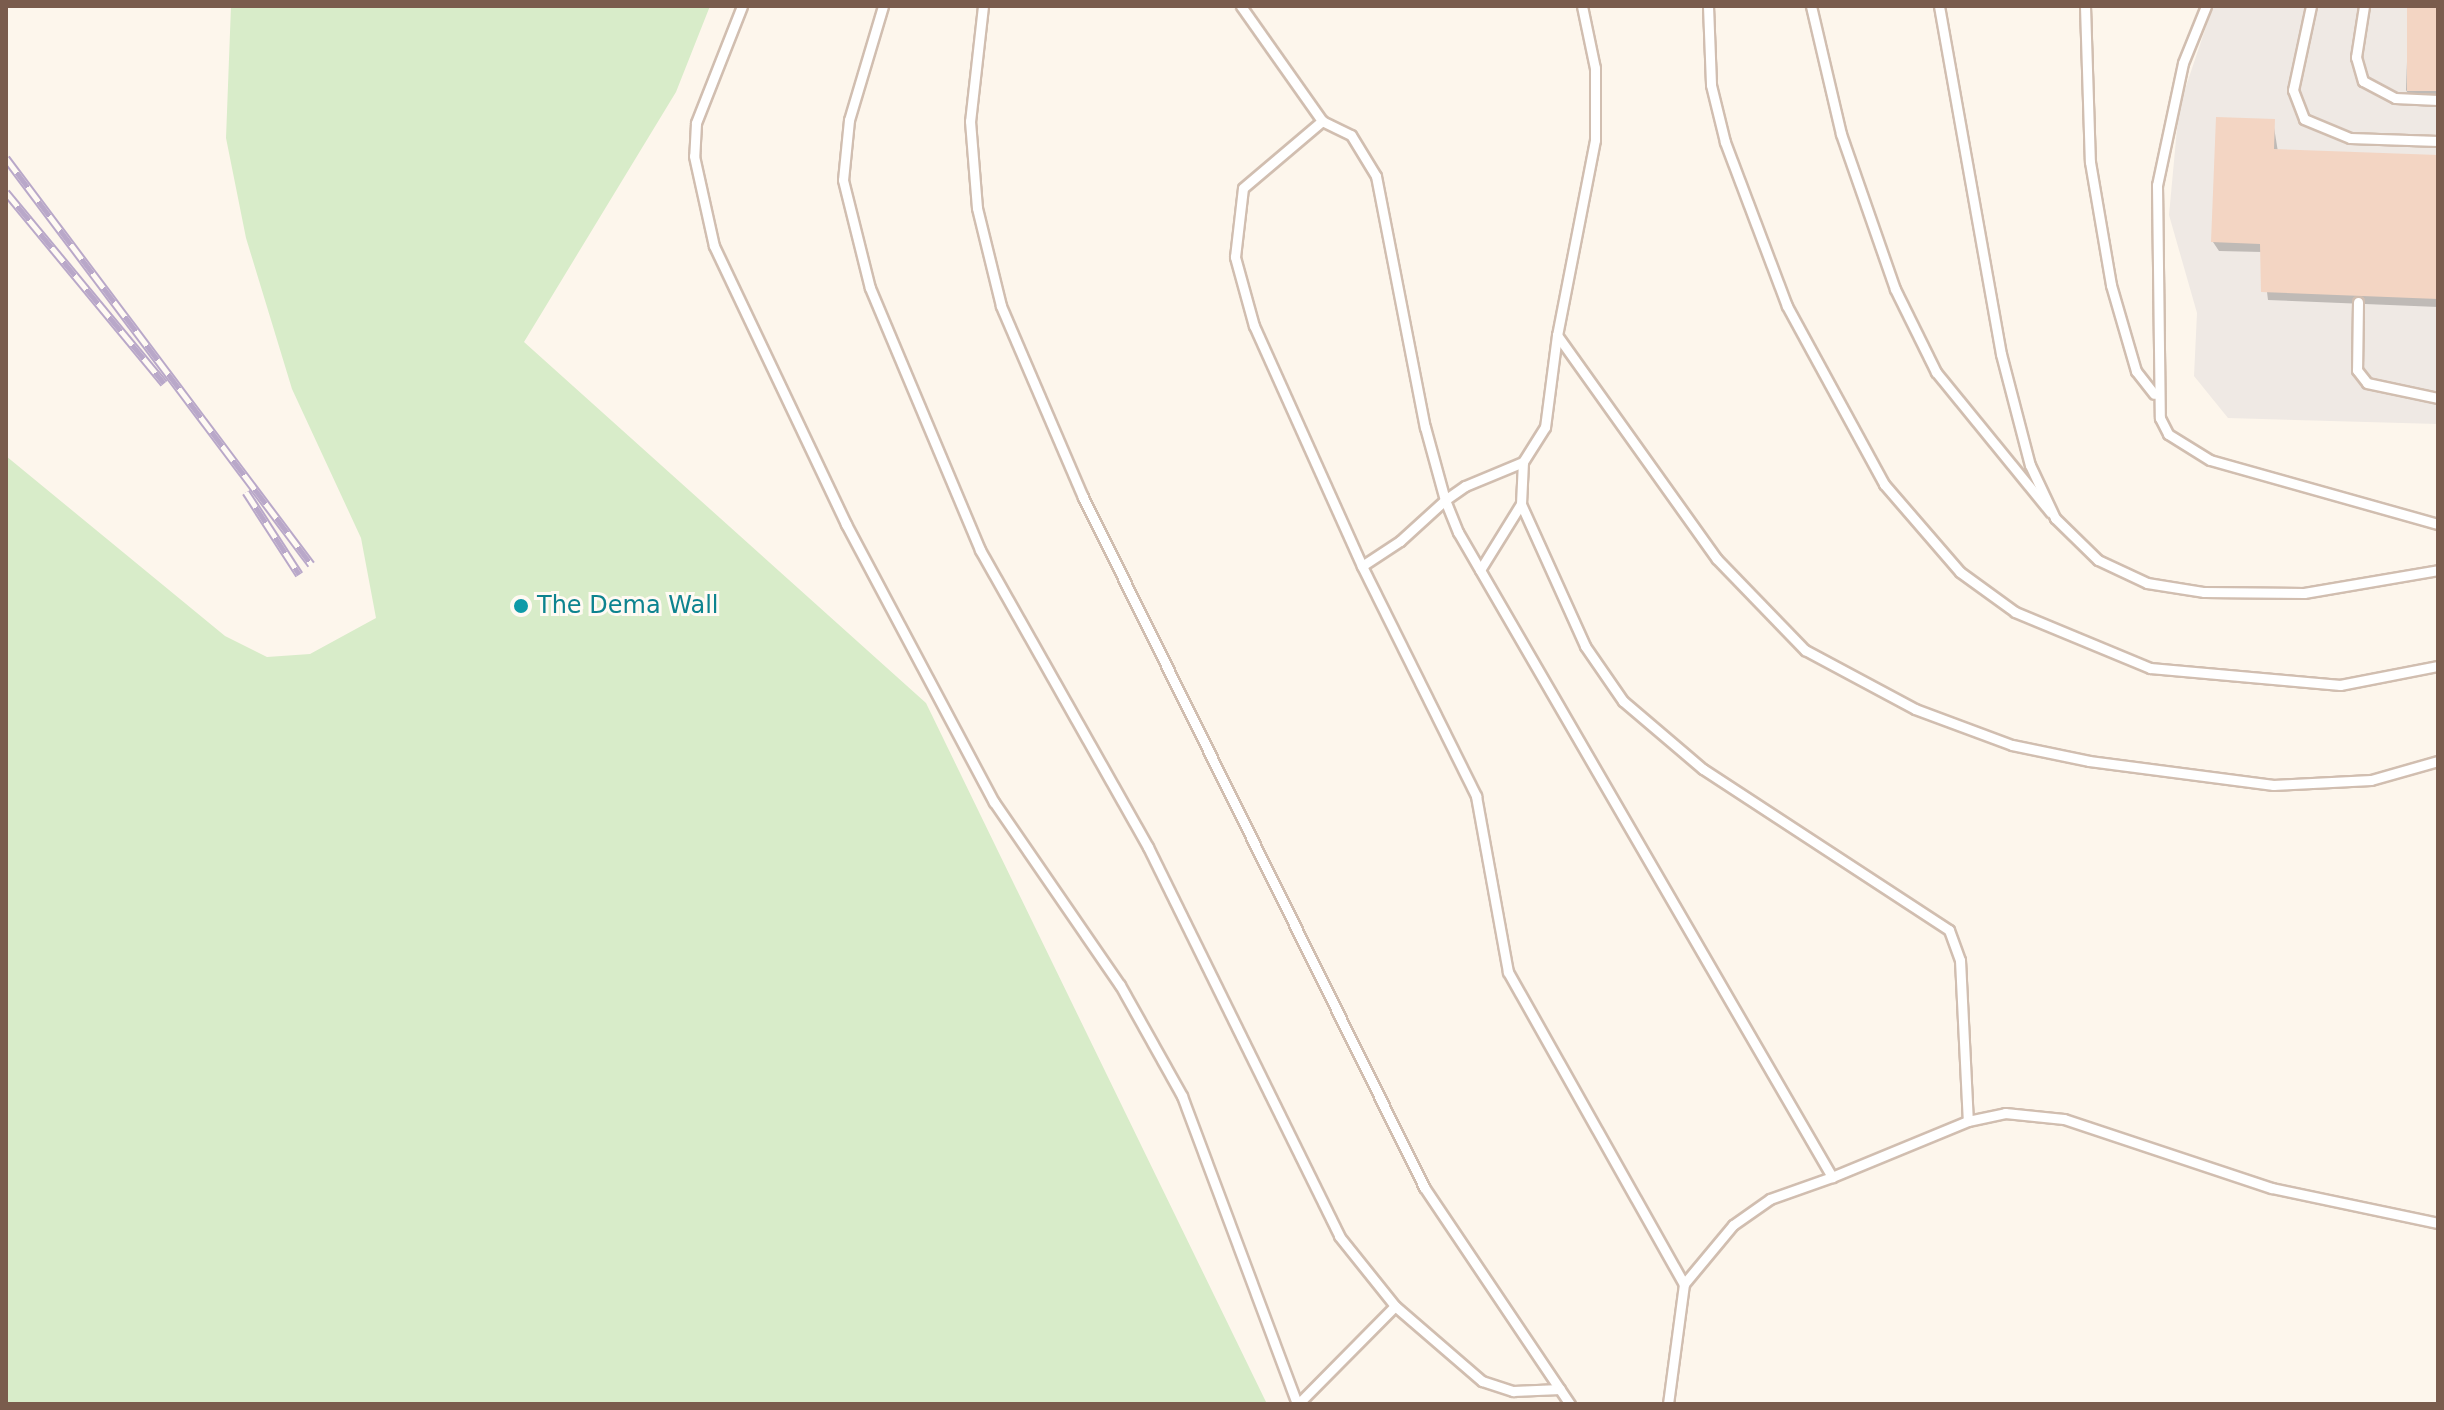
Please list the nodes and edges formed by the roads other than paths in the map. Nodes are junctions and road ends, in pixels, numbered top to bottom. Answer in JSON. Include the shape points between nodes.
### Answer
{"nodes":[{"id":1,"x":742,"y":6,"type":"edge"},
{"id":2,"x":883,"y":6,"type":"edge"},
{"id":3,"x":983,"y":6,"type":"edge"},
{"id":4,"x":1241,"y":6,"type":"edge"},
{"id":5,"x":1582,"y":6,"type":"edge"},
{"id":6,"x":1708,"y":6,"type":"edge"},
{"id":7,"x":1811,"y":6,"type":"edge"},
{"id":8,"x":1939,"y":6,"type":"edge"},
{"id":9,"x":2085,"y":6,"type":"edge"},
{"id":10,"x":2206,"y":6,"type":"edge"},
{"id":11,"x":2311,"y":6,"type":"edge"},
{"id":12,"x":2364,"y":6,"type":"edge"},
{"id":13,"x":2438,"y":100,"type":"edge"},
{"id":14,"x":1322,"y":121,"type":"junction"},
{"id":15,"x":2438,"y":141,"type":"edge"},
{"id":16,"x":2358,"y":302,"type":"dead end"},
{"id":17,"x":1557,"y":335,"type":"junction"},
{"id":18,"x":2154,"y":394,"type":"junction"},
{"id":19,"x":2438,"y":398,"type":"edge"},
{"id":20,"x":1523,"y":462,"type":"junction"},
{"id":21,"x":1445,"y":500,"type":"junction"},
{"id":22,"x":1521,"y":504,"type":"junction"},
{"id":23,"x":2055,"y":518,"type":"junction"},
{"id":24,"x":2438,"y":524,"type":"edge"},
{"id":25,"x":1362,"y":566,"type":"junction"},
{"id":26,"x":1480,"y":570,"type":"junction"},
{"id":27,"x":2438,"y":570,"type":"edge"},
{"id":28,"x":2438,"y":666,"type":"edge"},
{"id":29,"x":2438,"y":761,"type":"edge"},
{"id":30,"x":1968,"y":1121,"type":"junction"},
{"id":31,"x":1832,"y":1177,"type":"junction"},
{"id":32,"x":2438,"y":1223,"type":"edge"},
{"id":33,"x":1684,"y":1284,"type":"junction"},
{"id":34,"x":1395,"y":1306,"type":"junction"},
{"id":35,"x":1560,"y":1389,"type":"junction"},
{"id":36,"x":1298,"y":1404,"type":"edge"},
{"id":37,"x":1570,"y":1404,"type":"edge"},
{"id":38,"x":1668,"y":1404,"type":"edge"}],
"edges":[{"from":1,"to":36,"type":"lane","via":[[696,123],[694,156],[714,246],[846,524],[994,802],[1120,985],[1182,1096]]},
{"from":2,"to":34,"type":"lane","via":[[849,120],[843,180],[870,288],[980,550],[1148,847],[1339,1236]]},
{"from":3,"to":35,"type":"lane","via":[[970,121],[977,208],[1001,306],[1083,497],[1424,1187]]},
{"from":4,"to":14,"type":"lane"},
{"from":5,"to":17,"type":"lane","via":[[1595,68],[1595,140]]},
{"from":6,"to":28,"type":"lane","via":[[1711,85],[1725,142],[1787,306],[1884,484],[1960,572],[2015,612],[2150,668],[2340,685]]},
{"from":7,"to":23,"type":"lane","via":[[1841,134],[1895,289],[1936,372],[1999,459]]},
{"from":8,"to":23,"type":"lane","via":[[2001,354],[2030,465]]},
{"from":9,"to":18,"type":"lane","via":[[2090,162],[2111,285],[2136,371]]},
{"from":10,"to":18,"type":"lane","via":[[2183,63],[2157,185]]},
{"from":11,"to":15,"type":"lane","via":[[2293,90],[2304,119],[2350,138]]},
{"from":12,"to":13,"type":"lane","via":[[2356,57],[2363,81],[2395,98]]},
{"from":14,"to":21,"type":"lane","via":[[1351,135],[1376,176]]},
{"from":14,"to":25,"type":"lane","via":[[1243,188],[1235,257],[1254,326]]},
{"from":16,"to":19,"type":"lane","via":[[2357,370],[2367,383]]},
{"from":17,"to":20,"type":"lane","via":[[1545,427]]},
{"from":17,"to":29,"type":"lane","via":[[1753,601],[1805,650],[1915,709],[2012,745],[2273,785],[2371,780]]},
{"from":18,"to":24,"type":"lane","via":[[2168,434],[2210,460]]},
{"from":20,"to":21,"type":"lane"},
{"from":20,"to":22,"type":"lane"},
{"from":21,"to":25,"type":"lane"},
{"from":21,"to":26,"type":"lane"},
{"from":22,"to":26,"type":"lane"},
{"from":22,"to":30,"type":"lane","via":[[1585,646],[1623,701],[1703,769],[1949,930],[1960,960]]},
{"from":23,"to":27,"type":"lane","via":[[2098,560],[2147,583],[2204,592],[2304,593]]},
{"from":25,"to":33,"type":"lane","via":[[1476,796],[1508,972]]},
{"from":26,"to":31,"type":"lane","via":[[1572,736],[1740,1006]]},
{"from":30,"to":31,"type":"lane"},
{"from":30,"to":32,"type":"lane","via":[[2005,1113],[2064,1119],[2272,1188]]},
{"from":31,"to":33,"type":"lane","via":[[1770,1199],[1733,1225]]},
{"from":33,"to":38,"type":"lane"},
{"from":34,"to":35,"type":"lane","via":[[1482,1381],[1513,1391]]},
{"from":34,"to":36,"type":"lane"},
{"from":35,"to":37,"type":"lane"}]}
